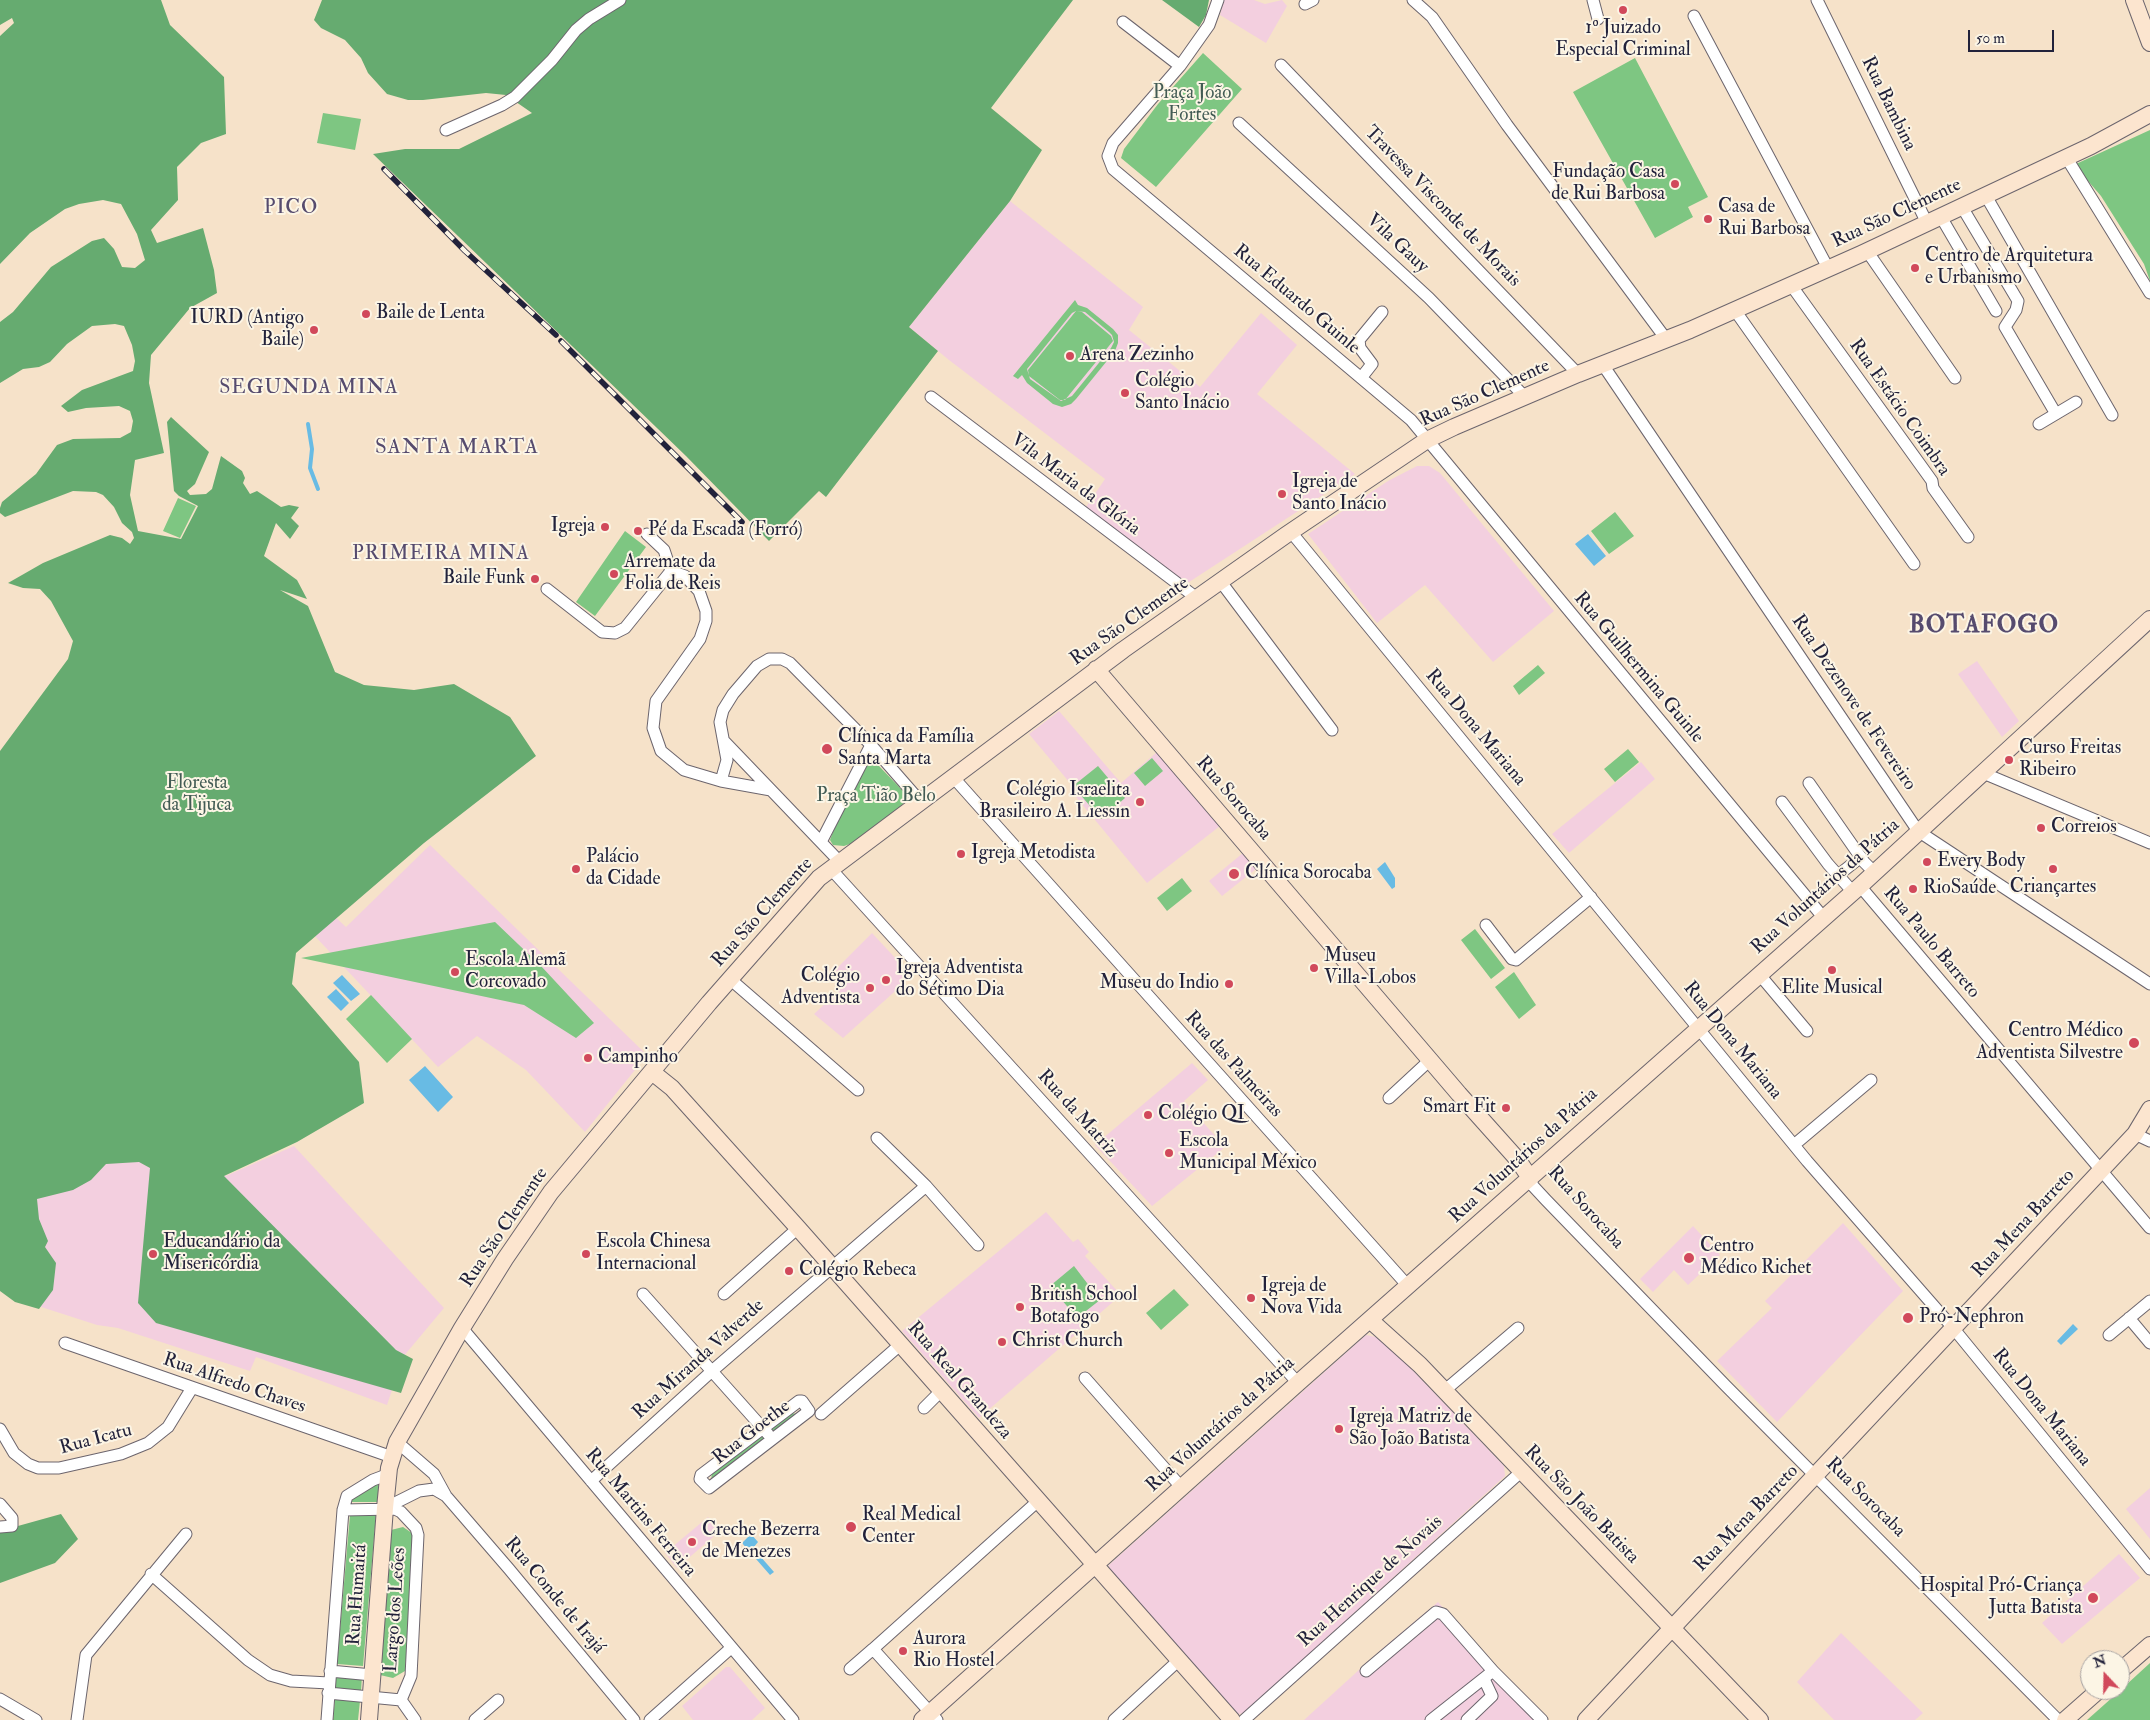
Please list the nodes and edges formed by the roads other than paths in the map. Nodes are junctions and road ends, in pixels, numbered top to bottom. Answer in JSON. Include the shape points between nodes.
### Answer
{"nodes":[{"id":1,"x":620,"y":0,"type":"edge"},
{"id":2,"x":1218,"y":0,"type":"edge"},
{"id":3,"x":1413,"y":0,"type":"edge"},
{"id":4,"x":1593,"y":0,"type":"edge"},
{"id":5,"x":1817,"y":0,"type":"edge"},
{"id":6,"x":2134,"y":0,"type":"edge"},
{"id":7,"x":1694,"y":16,"type":"dead end"},
{"id":8,"x":1598,"y":19,"type":"dead end"},
{"id":9,"x":1123,"y":22,"type":"dead end"},
{"id":10,"x":2150,"y":43,"type":"edge"},
{"id":11,"x":1281,"y":65,"type":"dead end"},
{"id":12,"x":1180,"y":66,"type":"junction"},
{"id":13,"x":2150,"y":114,"type":"edge"},
{"id":14,"x":1239,"y":123,"type":"dead end"},
{"id":15,"x":446,"y":130,"type":"dead end"},
{"id":16,"x":2066,"y":157,"type":"junction"},
{"id":17,"x":1986,"y":196,"type":"junction"},
{"id":18,"x":1962,"y":207,"type":"junction"},
{"id":19,"x":1934,"y":220,"type":"junction"},
{"id":20,"x":1866,"y":251,"type":"junction"},
{"id":21,"x":1828,"y":268,"type":"junction"},
{"id":22,"x":1791,"y":285,"type":"junction"},
{"id":23,"x":2150,"y":292,"type":"edge"},
{"id":24,"x":1734,"y":309,"type":"junction"},
{"id":25,"x":1996,"y":311,"type":"dead end"},
{"id":26,"x":1382,"y":312,"type":"dead end"},
{"id":27,"x":1666,"y":340,"type":"junction"},
{"id":28,"x":1604,"y":365,"type":"junction"},
{"id":29,"x":1578,"y":374,"type":"junction"},
{"id":30,"x":1361,"y":378,"type":"junction"},
{"id":31,"x":1955,"y":378,"type":"dead end"},
{"id":32,"x":931,"y":397,"type":"dead end"},
{"id":33,"x":1525,"y":397,"type":"junction"},
{"id":34,"x":2076,"y":402,"type":"dead end"},
{"id":35,"x":2056,"y":414,"type":"junction"},
{"id":36,"x":2112,"y":415,"type":"dead end"},
{"id":37,"x":2039,"y":424,"type":"dead end"},
{"id":38,"x":1428,"y":440,"type":"junction"},
{"id":39,"x":1291,"y":532,"type":"junction"},
{"id":40,"x":647,"y":534,"type":"dead end"},
{"id":41,"x":1968,"y":538,"type":"dead end"},
{"id":42,"x":1914,"y":564,"type":"dead end"},
{"id":43,"x":671,"y":571,"type":"junction"},
{"id":44,"x":1221,"y":582,"type":"junction"},
{"id":45,"x":547,"y":589,"type":"dead end"},
{"id":46,"x":1198,"y":599,"type":"junction"},
{"id":47,"x":2150,"y":619,"type":"edge"},
{"id":48,"x":1096,"y":669,"type":"junction"},
{"id":49,"x":1332,"y":730,"type":"dead end"},
{"id":50,"x":724,"y":741,"type":"junction"},
{"id":51,"x":871,"y":744,"type":"junction"},
{"id":52,"x":1983,"y":773,"type":"junction"},
{"id":53,"x":953,"y":777,"type":"junction"},
{"id":54,"x":721,"y":781,"type":"junction"},
{"id":55,"x":1809,"y":783,"type":"dead end"},
{"id":56,"x":772,"y":790,"type":"junction"},
{"id":57,"x":920,"y":801,"type":"junction"},
{"id":58,"x":1782,"y":802,"type":"dead end"},
{"id":59,"x":1918,"y":831,"type":"junction"},
{"id":60,"x":821,"y":842,"type":"junction"},
{"id":61,"x":2150,"y":843,"type":"edge"},
{"id":62,"x":1861,"y":857,"type":"junction"},
{"id":63,"x":835,"y":865,"type":"junction"},
{"id":64,"x":1874,"y":872,"type":"junction"},
{"id":65,"x":1837,"y":876,"type":"junction"},
{"id":66,"x":1856,"y":889,"type":"junction"},
{"id":67,"x":1591,"y":897,"type":"junction"},
{"id":68,"x":1823,"y":917,"type":"junction"},
{"id":69,"x":1486,"y":925,"type":"dead end"},
{"id":70,"x":1759,"y":974,"type":"junction"},
{"id":71,"x":730,"y":980,"type":"junction"},
{"id":72,"x":2150,"y":984,"type":"edge"},
{"id":73,"x":1699,"y":1028,"type":"junction"},
{"id":74,"x":1807,"y":1031,"type":"dead end"},
{"id":75,"x":1430,"y":1060,"type":"junction"},
{"id":76,"x":652,"y":1072,"type":"junction"},
{"id":77,"x":1870,"y":1080,"type":"dead end"},
{"id":78,"x":858,"y":1090,"type":"dead end"},
{"id":79,"x":1389,"y":1098,"type":"dead end"},
{"id":80,"x":2150,"y":1108,"type":"edge"},
{"id":81,"x":877,"y":1138,"type":"dead end"},
{"id":82,"x":2143,"y":1138,"type":"edge"},
{"id":83,"x":1794,"y":1145,"type":"junction"},
{"id":84,"x":2100,"y":1171,"type":"junction"},
{"id":85,"x":1530,"y":1178,"type":"junction"},
{"id":86,"x":926,"y":1186,"type":"junction"},
{"id":87,"x":798,"y":1228,"type":"junction"},
{"id":88,"x":2150,"y":1228,"type":"edge"},
{"id":89,"x":978,"y":1245,"type":"dead end"},
{"id":90,"x":838,"y":1261,"type":"junction"},
{"id":91,"x":1408,"y":1286,"type":"junction"},
{"id":92,"x":643,"y":1294,"type":"dead end"},
{"id":93,"x":724,"y":1294,"type":"dead end"},
{"id":94,"x":2150,"y":1301,"type":"edge"},
{"id":95,"x":2129,"y":1318,"type":"junction"},
{"id":96,"x":1370,"y":1320,"type":"junction"},
{"id":97,"x":462,"y":1328,"type":"junction"},
{"id":98,"x":1518,"y":1328,"type":"dead end"},
{"id":99,"x":1954,"y":1329,"type":"junction"},
{"id":100,"x":2109,"y":1335,"type":"dead end"},
{"id":101,"x":2150,"y":1343,"type":"edge"},
{"id":102,"x":65,"y":1344,"type":"dead end"},
{"id":103,"x":901,"y":1344,"type":"junction"},
{"id":104,"x":712,"y":1371,"type":"junction"},
{"id":105,"x":1085,"y":1378,"type":"dead end"},
{"id":106,"x":1298,"y":1383,"type":"junction"},
{"id":107,"x":192,"y":1388,"type":"junction"},
{"id":108,"x":941,"y":1391,"type":"junction"},
{"id":109,"x":1444,"y":1391,"type":"junction"},
{"id":110,"x":924,"y":1408,"type":"dead end"},
{"id":111,"x":821,"y":1414,"type":"dead end"},
{"id":112,"x":763,"y":1428,"type":"junction"},
{"id":113,"x":0,"y":1429,"type":"edge"},
{"id":114,"x":772,"y":1439,"type":"junction"},
{"id":115,"x":395,"y":1450,"type":"junction"},
{"id":116,"x":1522,"y":1471,"type":"junction"},
{"id":117,"x":389,"y":1474,"type":"junction"},
{"id":118,"x":1816,"y":1477,"type":"junction"},
{"id":119,"x":591,"y":1481,"type":"junction"},
{"id":120,"x":1182,"y":1488,"type":"junction"},
{"id":121,"x":446,"y":1496,"type":"junction"},
{"id":122,"x":1038,"y":1501,"type":"junction"},
{"id":123,"x":0,"y":1504,"type":"edge"},
{"id":124,"x":385,"y":1508,"type":"junction"},
{"id":125,"x":343,"y":1510,"type":"junction"},
{"id":126,"x":0,"y":1527,"type":"edge"},
{"id":127,"x":186,"y":1534,"type":"dead end"},
{"id":128,"x":1094,"y":1565,"type":"junction"},
{"id":129,"x":2150,"y":1569,"type":"edge"},
{"id":130,"x":152,"y":1574,"type":"junction"},
{"id":131,"x":1671,"y":1628,"type":"junction"},
{"id":132,"x":2150,"y":1645,"type":"edge"},
{"id":133,"x":731,"y":1648,"type":"junction"},
{"id":134,"x":872,"y":1649,"type":"junction"},
{"id":135,"x":1179,"y":1660,"type":"junction"},
{"id":136,"x":2130,"y":1663,"type":"edge"},
{"id":137,"x":850,"y":1669,"type":"dead end"},
{"id":138,"x":1366,"y":1671,"type":"dead end"},
{"id":139,"x":1493,"y":1671,"type":"junction"},
{"id":140,"x":372,"y":1675,"type":"junction"},
{"id":141,"x":1484,"y":1679,"type":"junction"},
{"id":142,"x":329,"y":1682,"type":"junction"},
{"id":143,"x":370,"y":1698,"type":"junction"},
{"id":144,"x":0,"y":1699,"type":"edge"},
{"id":145,"x":401,"y":1700,"type":"junction"},
{"id":146,"x":498,"y":1700,"type":"dead end"},
{"id":147,"x":2088,"y":1700,"type":"edge"},
{"id":148,"x":930,"y":1717,"type":"edge"},
{"id":149,"x":1435,"y":1719,"type":"edge"},
{"id":150,"x":36,"y":1720,"type":"edge"},
{"id":151,"x":77,"y":1720,"type":"edge"},
{"id":152,"x":327,"y":1720,"type":"edge"},
{"id":153,"x":369,"y":1720,"type":"edge"},
{"id":154,"x":415,"y":1720,"type":"edge"},
{"id":155,"x":475,"y":1720,"type":"edge"},
{"id":156,"x":634,"y":1720,"type":"edge"},
{"id":157,"x":650,"y":1720,"type":"edge"},
{"id":158,"x":793,"y":1720,"type":"edge"},
{"id":159,"x":1114,"y":1720,"type":"edge"},
{"id":160,"x":1232,"y":1720,"type":"edge"},
{"id":161,"x":1244,"y":1720,"type":"edge"},
{"id":162,"x":1467,"y":1720,"type":"edge"},
{"id":163,"x":1542,"y":1720,"type":"edge"},
{"id":164,"x":1586,"y":1720,"type":"edge"},
{"id":165,"x":1760,"y":1720,"type":"edge"},
{"id":166,"x":2058,"y":1720,"type":"edge"},
{"id":167,"x":2065,"y":1720,"type":"edge"}],
"edges":[{"from":1,"to":15,"type":"street","via":[[576,30],[515,97]]},
{"from":2,"to":12,"type":"street","via":[[1213,18]]},
{"from":3,"to":27,"type":"street","via":[[1432,17],[1507,125]]},
{"from":4,"to":8,"type":"street"},
{"from":5,"to":19,"type":"street","name":"Rua Bambina"},
{"from":6,"to":10,"type":"main road"},
{"from":7,"to":21,"type":"street"},
{"from":9,"to":12,"type":"street"},
{"from":11,"to":29,"type":"street","name":"Travessa Visconde de Morais"},
{"from":12,"to":30,"type":"street","name":"Rua Eduardo Guinle","via":[[1117,138],[1109,152],[1113,169]]},
{"from":13,"to":16,"type":"main road","name":"Rua São Clemente"},
{"from":14,"to":33,"type":"street","name":"Vila Gauy","via":[[1429,298]]},
{"from":16,"to":17,"type":"main road","name":"Rua São Clemente"},
{"from":16,"to":23,"type":"street"},
{"from":17,"to":18,"type":"main road","name":"Rua São Clemente"},
{"from":17,"to":36,"type":"street"},
{"from":18,"to":19,"type":"main road","name":"Rua São Clemente"},
{"from":18,"to":35,"type":"street","via":[[2018,301],[2005,327]]},
{"from":19,"to":20,"type":"main road","name":"Rua São Clemente"},
{"from":19,"to":25,"type":"street","name":"Rua Bambina"},
{"from":20,"to":21,"type":"main road","name":"Rua São Clemente"},
{"from":20,"to":31,"type":"street"},
{"from":21,"to":22,"type":"main road","name":"Rua São Clemente"},
{"from":22,"to":24,"type":"main road","name":"Rua São Clemente"},
{"from":22,"to":41,"type":"street","name":"Rua Estácio Coimbra","via":[[1932,481],[1933,488]]},
{"from":24,"to":27,"type":"main road","name":"Rua São Clemente"},
{"from":24,"to":42,"type":"street"},
{"from":26,"to":30,"type":"street","via":[[1359,340],[1360,348],[1372,364]]},
{"from":27,"to":28,"type":"main road","name":"Rua São Clemente"},
{"from":28,"to":29,"type":"main road","name":"Rua São Clemente"},
{"from":28,"to":59,"type":"street","name":"Rua Dezenove de Fevereiro"},
{"from":29,"to":33,"type":"main road","name":"Rua São Clemente"},
{"from":30,"to":38,"type":"street","name":"Rua Eduardo Guinle","via":[[1411,420]]},
{"from":32,"to":46,"type":"street","name":"Vila Maria da Glória"},
{"from":33,"to":38,"type":"main road","name":"Rua São Clemente"},
{"from":34,"to":35,"type":"street"},
{"from":35,"to":37,"type":"street"},
{"from":38,"to":39,"type":"main road","name":"Rua São Clemente"},
{"from":38,"to":68,"type":"street","name":"Rua Guilhermina Guinle"},
{"from":39,"to":44,"type":"main road","name":"Rua São Clemente"},
{"from":39,"to":67,"type":"street","name":"Rua Dona Mariana"},
{"from":40,"to":43,"type":"street","via":[[664,550]]},
{"from":43,"to":45,"type":"street","via":[[625,628],[615,633],[602,632]]},
{"from":43,"to":54,"type":"street","via":[[685,576],[699,591],[706,621],[700,639],[656,701],[653,728],[661,751],[670,761],[684,770]]},
{"from":44,"to":46,"type":"main road","name":"Rua São Clemente"},
{"from":44,"to":49,"type":"street"},
{"from":46,"to":48,"type":"main road","name":"Rua São Clemente"},
{"from":47,"to":52,"type":"main road","name":"Rua Voluntários da Pátria"},
{"from":48,"to":53,"type":"main road","name":"Rua São Clemente"},
{"from":48,"to":75,"type":"main road","name":"Rua Sorocaba"},
{"from":50,"to":51,"type":"street","via":[[720,722],[723,710],[752,670],[774,658],[790,663]]},
{"from":50,"to":54,"type":"street","via":[[726,765]]},
{"from":50,"to":56,"type":"street","name":"Rua da Matriz"},
{"from":51,"to":57,"type":"street"},
{"from":51,"to":60,"type":"street","name":"Rua São Clemente"},
{"from":52,"to":59,"type":"main road","name":"Rua Voluntários da Pátria"},
{"from":52,"to":61,"type":"street"},
{"from":53,"to":57,"type":"main road","name":"Rua São Clemente"},
{"from":53,"to":91,"type":"street","name":"Rua das Palmeiras"},
{"from":54,"to":56,"type":"street"},
{"from":55,"to":62,"type":"street"},
{"from":56,"to":60,"type":"street","name":"Rua da Matriz"},
{"from":57,"to":63,"type":"main road","name":"Rua São Clemente"},
{"from":58,"to":65,"type":"street","name":"Rua Paulo Barreto"},
{"from":59,"to":64,"type":"main road","name":"Rua Voluntários da Pátria"},
{"from":59,"to":72,"type":"street","name":"Rua Dezenove de Fevereiro"},
{"from":60,"to":63,"type":"street","name":"Rua da Matriz"},
{"from":62,"to":64,"type":"street"},
{"from":62,"to":65,"type":"street"},
{"from":63,"to":71,"type":"main road","name":"Rua São Clemente","via":[[819,878]]},
{"from":63,"to":106,"type":"street","name":"Rua da Matriz"},
{"from":64,"to":66,"type":"main road","name":"Rua Voluntários da Pátria"},
{"from":65,"to":66,"type":"street","name":"Rua Paulo Barreto"},
{"from":66,"to":68,"type":"main road","name":"Rua Voluntários da Pátria"},
{"from":66,"to":84,"type":"street","name":"Rua Paulo Barreto"},
{"from":67,"to":69,"type":"street","via":[[1516,960]]},
{"from":67,"to":73,"type":"street","name":"Rua Dona Mariana"},
{"from":68,"to":70,"type":"main road","name":"Rua Voluntários da Pátria"},
{"from":70,"to":73,"type":"main road","name":"Rua Voluntários da Pátria"},
{"from":70,"to":74,"type":"street"},
{"from":71,"to":76,"type":"main road","name":"Rua São Clemente"},
{"from":71,"to":78,"type":"street"},
{"from":73,"to":83,"type":"street","name":"Rua Dona Mariana"},
{"from":73,"to":85,"type":"main road","name":"Rua Voluntários da Pátria"},
{"from":75,"to":79,"type":"street"},
{"from":75,"to":85,"type":"main road","name":"Rua Sorocaba"},
{"from":76,"to":87,"type":"main road","name":"Rua Real Grandeza","via":[[672,1088]]},
{"from":76,"to":97,"type":"main road","name":"Rua São Clemente","via":[[551,1192],[504,1259]]},
{"from":77,"to":83,"type":"street"},
{"from":80,"to":82,"type":"main road","name":"Rua Mena Barreto"},
{"from":81,"to":86,"type":"street"},
{"from":82,"to":84,"type":"main road","name":"Rua Mena Barreto"},
{"from":83,"to":99,"type":"street","name":"Rua Dona Mariana"},
{"from":84,"to":88,"type":"street","name":"Rua Paulo Barreto"},
{"from":84,"to":99,"type":"main road","name":"Rua Mena Barreto"},
{"from":85,"to":91,"type":"main road","name":"Rua Voluntários da Pátria"},
{"from":85,"to":118,"type":"street","name":"Rua Sorocaba","via":[[1546,1200]]},
{"from":86,"to":89,"type":"street"},
{"from":86,"to":90,"type":"street","name":"Rua Miranda Valverde"},
{"from":87,"to":90,"type":"main road","name":"Rua Real Grandeza"},
{"from":87,"to":93,"type":"street"},
{"from":90,"to":103,"type":"main road","name":"Rua Real Grandeza"},
{"from":90,"to":104,"type":"street","name":"Rua Miranda Valverde"},
{"from":91,"to":96,"type":"main road","name":"Rua Voluntários da Pátria"},
{"from":92,"to":104,"type":"street"},
{"from":94,"to":95,"type":"street"},
{"from":95,"to":100,"type":"street"},
{"from":95,"to":101,"type":"street"},
{"from":96,"to":106,"type":"main road","name":"Rua Voluntários da Pátria"},
{"from":96,"to":109,"type":"main road","name":"Rua São João Batista"},
{"from":97,"to":115,"type":"main road","name":"Rua São Clemente"},
{"from":97,"to":119,"type":"street","name":"Rua Martins Ferreira"},
{"from":98,"to":109,"type":"street"},
{"from":99,"to":118,"type":"main road","name":"Rua Mena Barreto"},
{"from":99,"to":129,"type":"street","name":"Rua Dona Mariana"},
{"from":102,"to":107,"type":"street","name":"Rua Alfredo Chaves"},
{"from":103,"to":108,"type":"main road","name":"Rua Real Grandeza"},
{"from":103,"to":111,"type":"street"},
{"from":104,"to":112,"type":"street"},
{"from":104,"to":119,"type":"street","name":"Rua Miranda Valverde"},
{"from":105,"to":120,"type":"street"},
{"from":106,"to":120,"type":"main road","name":"Rua Voluntários da Pátria"},
{"from":107,"to":113,"type":"street","name":"Rua Icatu","via":[[168,1427],[148,1444],[59,1468],[38,1468],[28,1464],[14,1453]]},
{"from":107,"to":115,"type":"street","name":"Rua Alfredo Chaves"},
{"from":108,"to":110,"type":"street"},
{"from":108,"to":122,"type":"main road","name":"Rua Real Grandeza"},
{"from":109,"to":116,"type":"main road","name":"Rua São João Batista"},
{"from":112,"to":114,"type":"street"},
{"from":112,"to":114,"type":"street","name":"Rua Goethe","via":[[799,1401],[809,1409]]},
{"from":112,"to":114,"type":"street","name":"Rua Goethe","via":[[700,1479],[709,1488]]},
{"from":115,"to":117,"type":"main road","name":"Rua São Clemente"},
{"from":115,"to":121,"type":"street","name":"Rua Conde de Irajá","via":[[434,1474]]},
{"from":116,"to":131,"type":"main road","name":"Rua São João Batista"},
{"from":116,"to":161,"type":"street","name":"Rua Henrique de Novais"},
{"from":117,"to":124,"type":"main road","name":"Rua Humaitá"},
{"from":117,"to":125,"type":"street","via":[[347,1496]]},
{"from":118,"to":131,"type":"main road","name":"Rua Mena Barreto"},
{"from":118,"to":166,"type":"street","name":"Rua Sorocaba"},
{"from":119,"to":133,"type":"street","name":"Rua Martins Ferreira"},
{"from":120,"to":128,"type":"main road","name":"Rua Voluntários da Pátria"},
{"from":121,"to":124,"type":"street","via":[[434,1490],[419,1491]]},
{"from":121,"to":156,"type":"street","name":"Rua Conde de Irajá"},
{"from":122,"to":128,"type":"main road","name":"Rua Real Grandeza"},
{"from":122,"to":134,"type":"street"},
{"from":123,"to":126,"type":"street","via":[[12,1518],[12,1526]]},
{"from":124,"to":125,"type":"street","name":"Largo dos Leões"},
{"from":124,"to":140,"type":"main road","name":"Rua Humaitá"},
{"from":124,"to":145,"type":"street","name":"Largo dos Leões","via":[[401,1512],[416,1528],[418,1535],[411,1676]]},
{"from":125,"to":142,"type":"street"},
{"from":127,"to":130,"type":"street"},
{"from":128,"to":135,"type":"main road","name":"Rua Real Grandeza"},
{"from":128,"to":148,"type":"main road","name":"Rua Voluntários da Pátria"},
{"from":130,"to":142,"type":"street","via":[[248,1660],[270,1675],[290,1681]]},
{"from":130,"to":151,"type":"street","via":[[86,1655]]},
{"from":131,"to":164,"type":"main road","name":"Rua Mena Barreto"},
{"from":131,"to":165,"type":"main road","name":"Rua São João Batista"},
{"from":132,"to":136,"type":"main road"},
{"from":133,"to":157,"type":"street"},
{"from":133,"to":158,"type":"street","name":"Rua Martins Ferreira"},
{"from":134,"to":137,"type":"street"},
{"from":134,"to":148,"type":"street"},
{"from":135,"to":159,"type":"street"},
{"from":135,"to":160,"type":"main road","name":"Rua Real Grandeza"},
{"from":138,"to":139,"type":"street","via":[[1436,1612],[1443,1614]]},
{"from":139,"to":141,"type":"street"},
{"from":139,"to":163,"type":"street"},
{"from":140,"to":142,"type":"street","name":"Largo dos Leões"},
{"from":140,"to":143,"type":"main road","name":"Rua Humaitá"},
{"from":141,"to":149,"type":"street"},
{"from":141,"to":162,"type":"street","via":[[1492,1696]]},
{"from":142,"to":143,"type":"street","name":"Largo dos Leões"},
{"from":142,"to":152,"type":"street"},
{"from":143,"to":145,"type":"street","name":"Largo dos Leões"},
{"from":143,"to":153,"type":"main road","name":"Rua Humaitá"},
{"from":144,"to":150,"type":"street"},
{"from":145,"to":154,"type":"street"},
{"from":146,"to":155,"type":"street"},
{"from":147,"to":167,"type":"main road"}]}
